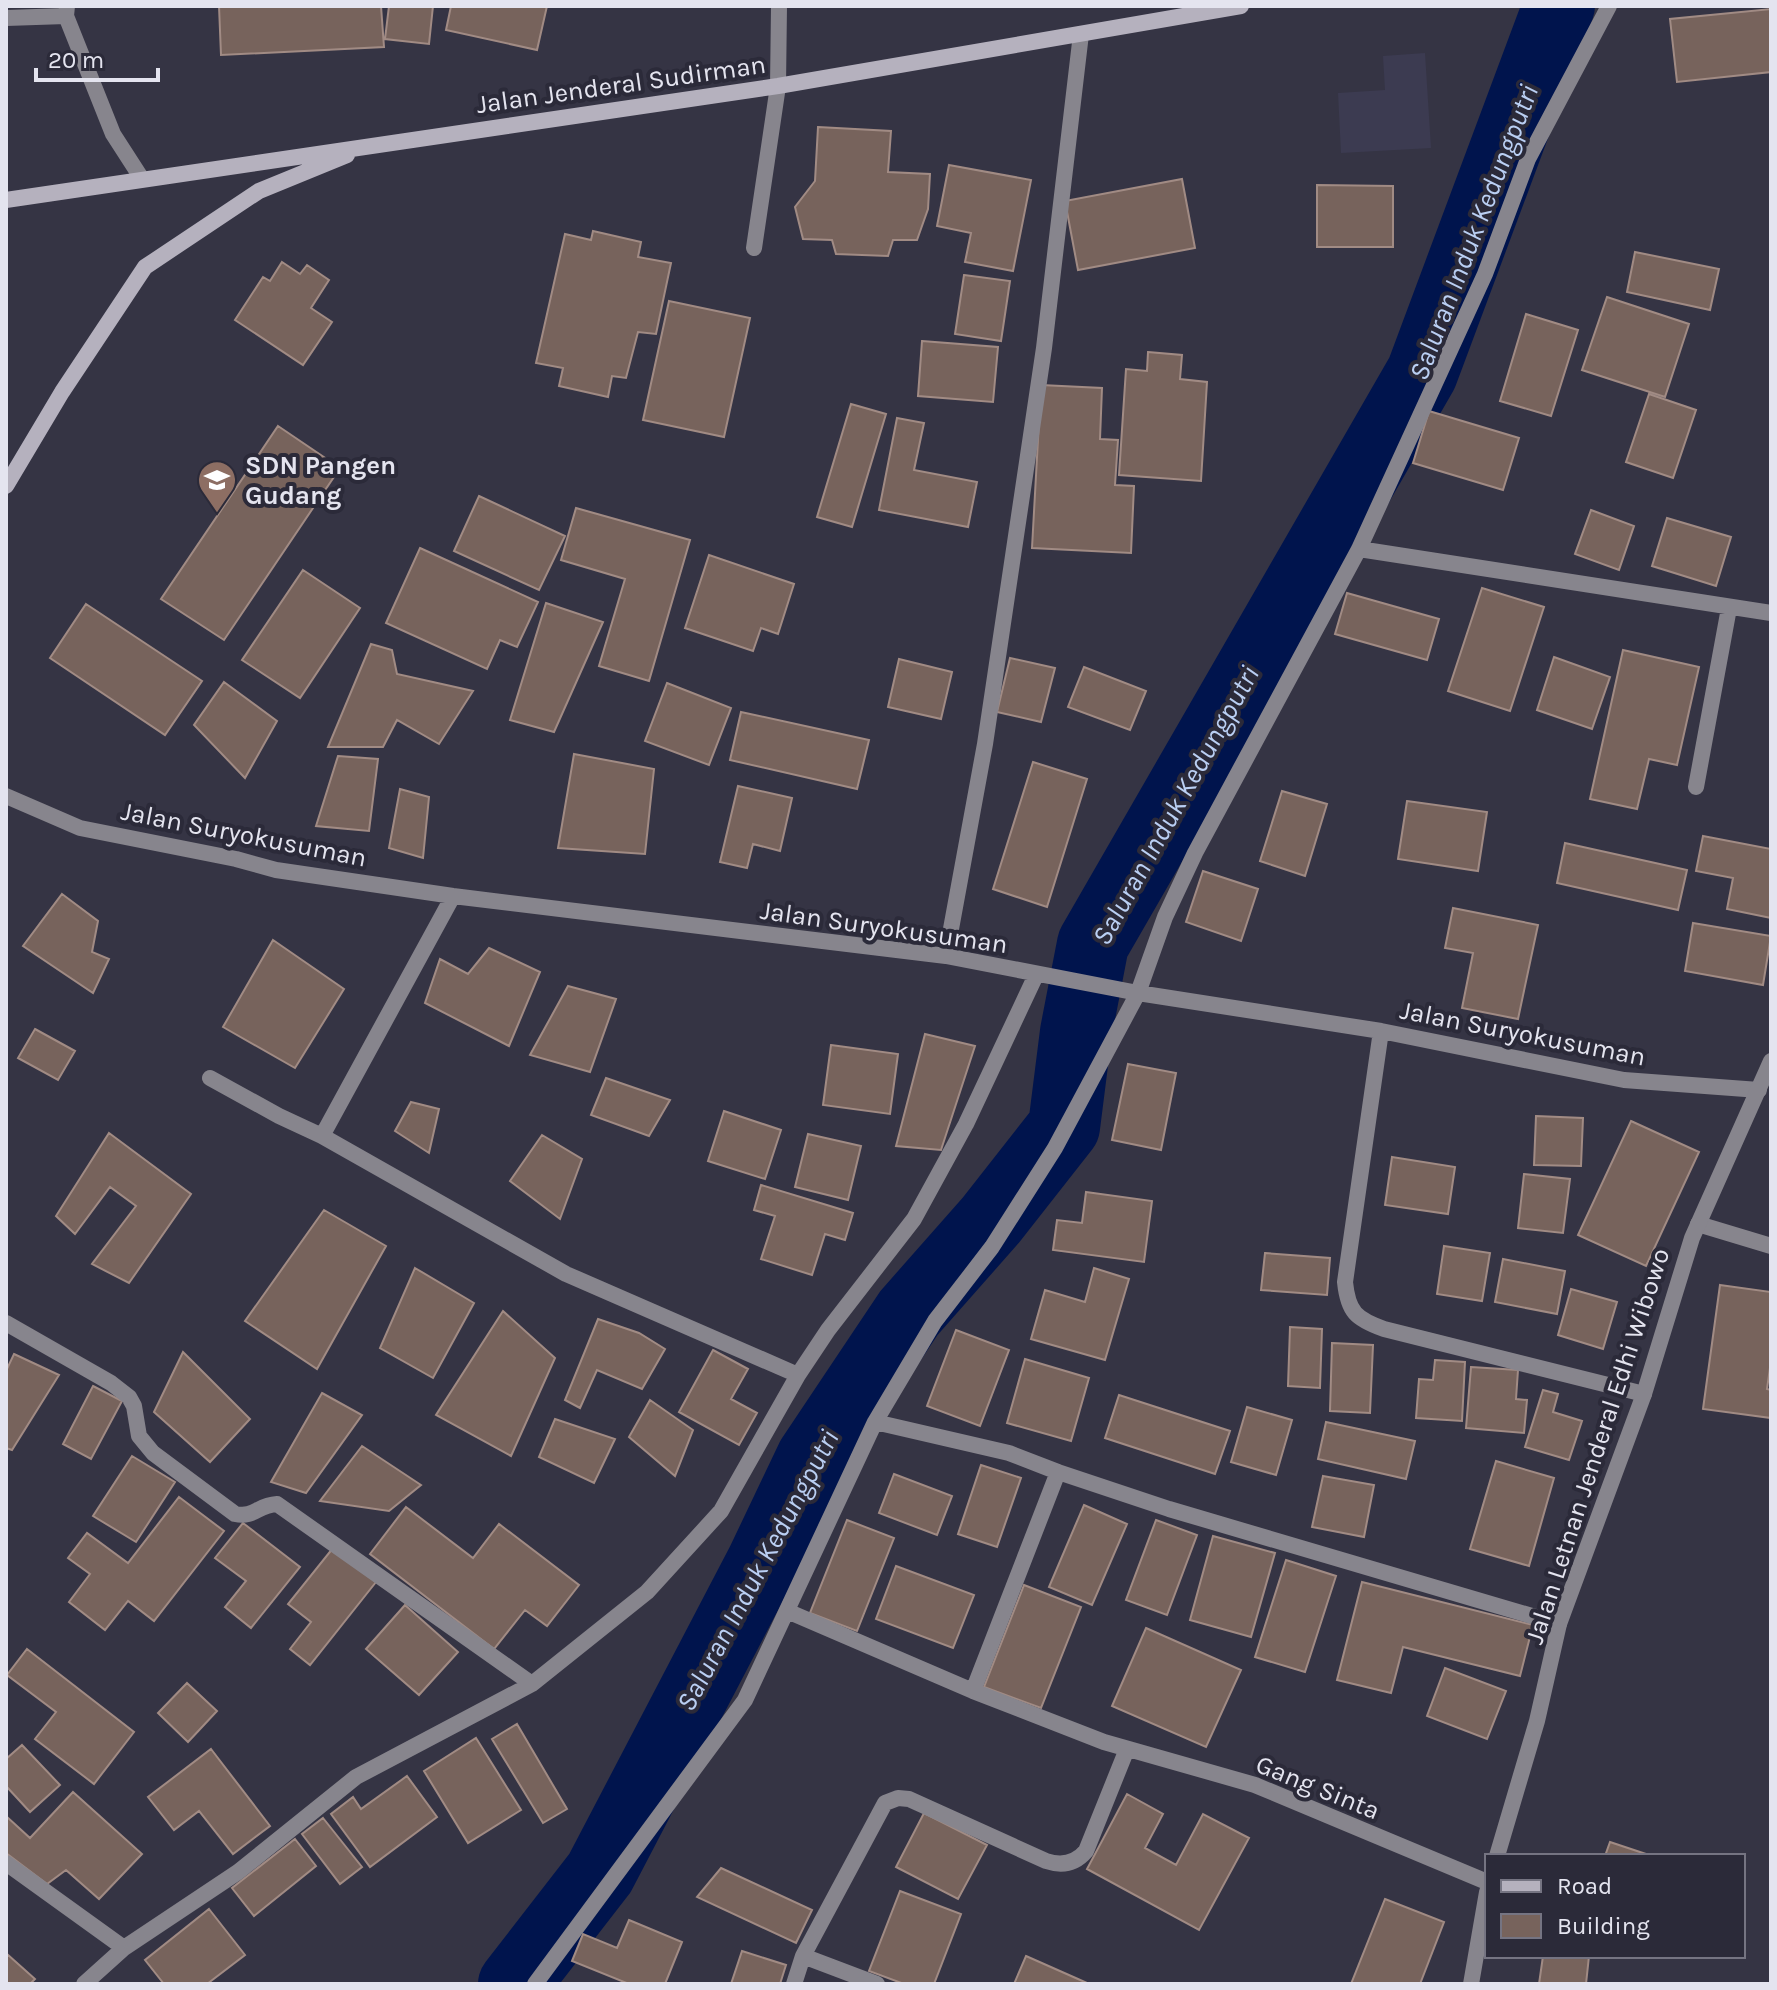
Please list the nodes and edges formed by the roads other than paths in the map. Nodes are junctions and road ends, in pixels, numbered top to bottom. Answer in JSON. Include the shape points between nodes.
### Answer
{"nodes":[{"id":1,"x":779,"y":6,"type":"edge"},
{"id":2,"x":1241,"y":6,"type":"edge"},
{"id":3,"x":1609,"y":6,"type":"edge"},
{"id":4,"x":67,"y":11,"type":"edge"},
{"id":5,"x":6,"y":18,"type":"edge"},
{"id":6,"x":1081,"y":34,"type":"junction"},
{"id":7,"x":778,"y":86,"type":"junction"},
{"id":8,"x":371,"y":145,"type":"junction"},
{"id":9,"x":142,"y":179,"type":"junction"},
{"id":10,"x":6,"y":200,"type":"edge"},
{"id":11,"x":754,"y":248,"type":"dead end"},
{"id":12,"x":6,"y":486,"type":"edge"},
{"id":13,"x":1359,"y":549,"type":"junction"},
{"id":14,"x":1729,"y":608,"type":"junction"},
{"id":15,"x":1771,"y":613,"type":"edge"},
{"id":16,"x":1696,"y":787,"type":"dead end"},
{"id":17,"x":6,"y":796,"type":"edge"},
{"id":18,"x":453,"y":896,"type":"junction"},
{"id":19,"x":946,"y":956,"type":"junction"},
{"id":20,"x":1036,"y":975,"type":"junction"},
{"id":21,"x":1138,"y":993,"type":"junction"},
{"id":22,"x":1381,"y":1031,"type":"junction"},
{"id":23,"x":1771,"y":1061,"type":"edge"},
{"id":24,"x":210,"y":1078,"type":"dead end"},
{"id":25,"x":1759,"y":1090,"type":"junction"},
{"id":26,"x":322,"y":1136,"type":"junction"},
{"id":27,"x":1698,"y":1224,"type":"junction"},
{"id":28,"x":1771,"y":1246,"type":"edge"},
{"id":29,"x":7,"y":1326,"type":"edge"},
{"id":30,"x":798,"y":1375,"type":"junction"},
{"id":31,"x":1644,"y":1394,"type":"junction"},
{"id":32,"x":875,"y":1422,"type":"junction"},
{"id":33,"x":1058,"y":1472,"type":"junction"},
{"id":34,"x":787,"y":1611,"type":"junction"},
{"id":35,"x":1559,"y":1624,"type":"junction"},
{"id":36,"x":532,"y":1684,"type":"junction"},
{"id":37,"x":973,"y":1691,"type":"junction"},
{"id":38,"x":1127,"y":1749,"type":"junction"},
{"id":39,"x":1498,"y":1854,"type":"edge"},
{"id":40,"x":6,"y":1863,"type":"edge"},
{"id":41,"x":1485,"y":1881,"type":"edge"},
{"id":42,"x":1485,"y":1904,"type":"edge"},
{"id":43,"x":124,"y":1948,"type":"junction"},
{"id":44,"x":803,"y":1956,"type":"junction"},
{"id":45,"x":84,"y":1984,"type":"edge"},
{"id":46,"x":535,"y":1984,"type":"edge"},
{"id":47,"x":794,"y":1984,"type":"edge"},
{"id":48,"x":877,"y":1984,"type":"edge"},
{"id":49,"x":1471,"y":1984,"type":"edge"}],
"edges":[{"from":1,"to":7,"type":"street"},
{"from":2,"to":6,"type":"main road","name":"Jalan Jenderal Sudirman"},
{"from":3,"to":13,"type":"street","via":[[1528,159],[1485,274]]},
{"from":4,"to":5,"type":"street"},
{"from":4,"to":9,"type":"street","via":[[113,134]]},
{"from":6,"to":7,"type":"main road","name":"Jalan Jenderal Sudirman"},
{"from":6,"to":19,"type":"street","via":[[1041,363],[985,744]]},
{"from":7,"to":8,"type":"main road","name":"Jalan Jenderal Sudirman"},
{"from":7,"to":11,"type":"street"},
{"from":8,"to":9,"type":"main road","name":"Jalan Jenderal Sudirman"},
{"from":8,"to":12,"type":"main road","via":[[259,191],[145,267]]},
{"from":9,"to":10,"type":"main road","name":"Jalan Jenderal Sudirman"},
{"from":13,"to":14,"type":"street"},
{"from":13,"to":21,"type":"street","via":[[1195,853]]},
{"from":14,"to":15,"type":"street"},
{"from":14,"to":16,"type":"street"},
{"from":17,"to":18,"type":"street","name":"Jalan Suryokusuman","via":[[80,828],[276,870]]},
{"from":18,"to":19,"type":"street","name":"Jalan Suryokusuman"},
{"from":18,"to":26,"type":"street"},
{"from":19,"to":20,"type":"street","name":"Jalan Suryokusuman"},
{"from":20,"to":21,"type":"street","name":"Jalan Suryokusuman"},
{"from":20,"to":30,"type":"street","via":[[966,1124],[914,1219]]},
{"from":21,"to":22,"type":"street","name":"Jalan Suryokusuman"},
{"from":21,"to":32,"type":"street","via":[[1055,1148],[992,1247],[935,1321]]},
{"from":22,"to":25,"type":"street","name":"Jalan Suryokusuman","via":[[1624,1080]]},
{"from":22,"to":31,"type":"street","via":[[1345,1282],[1347,1303],[1366,1323],[1384,1329]]},
{"from":23,"to":25,"type":"street","name":"Jalan Letnan Jenderal Edhi Wibowo"},
{"from":24,"to":26,"type":"street"},
{"from":25,"to":27,"type":"street","name":"Jalan Letnan Jenderal Edhi Wibowo"},
{"from":26,"to":30,"type":"street","via":[[566,1274]]},
{"from":27,"to":28,"type":"street"},
{"from":27,"to":31,"type":"street","name":"Jalan Letnan Jenderal Edhi Wibowo"},
{"from":29,"to":36,"type":"street","via":[[129,1397],[139,1436],[153,1453],[235,1514],[244,1516],[277,1504]]},
{"from":30,"to":36,"type":"street","via":[[721,1511],[647,1592]]},
{"from":31,"to":35,"type":"street","name":"Jalan Letnan Jenderal Edhi Wibowo"},
{"from":32,"to":33,"type":"street","via":[[1009,1453]]},
{"from":32,"to":34,"type":"street"},
{"from":33,"to":35,"type":"street"},
{"from":33,"to":37,"type":"street"},
{"from":34,"to":37,"type":"street","name":"Gang Sinta"},
{"from":34,"to":46,"type":"street","via":[[745,1700]]},
{"from":35,"to":39,"type":"street","name":"Jalan Letnan Jenderal Edhi Wibowo"},
{"from":36,"to":43,"type":"street","via":[[356,1777],[238,1872]]},
{"from":37,"to":38,"type":"street","name":"Gang Sinta"},
{"from":38,"to":41,"type":"street","name":"Gang Sinta","via":[[1255,1785]]},
{"from":38,"to":44,"type":"street","via":[[1086,1851],[1067,1864],[1046,1861],[909,1799],[885,1803]]},
{"from":40,"to":43,"type":"street"},
{"from":42,"to":49,"type":"street"},
{"from":43,"to":45,"type":"street"},
{"from":44,"to":47,"type":"street"},
{"from":44,"to":48,"type":"street"}]}
